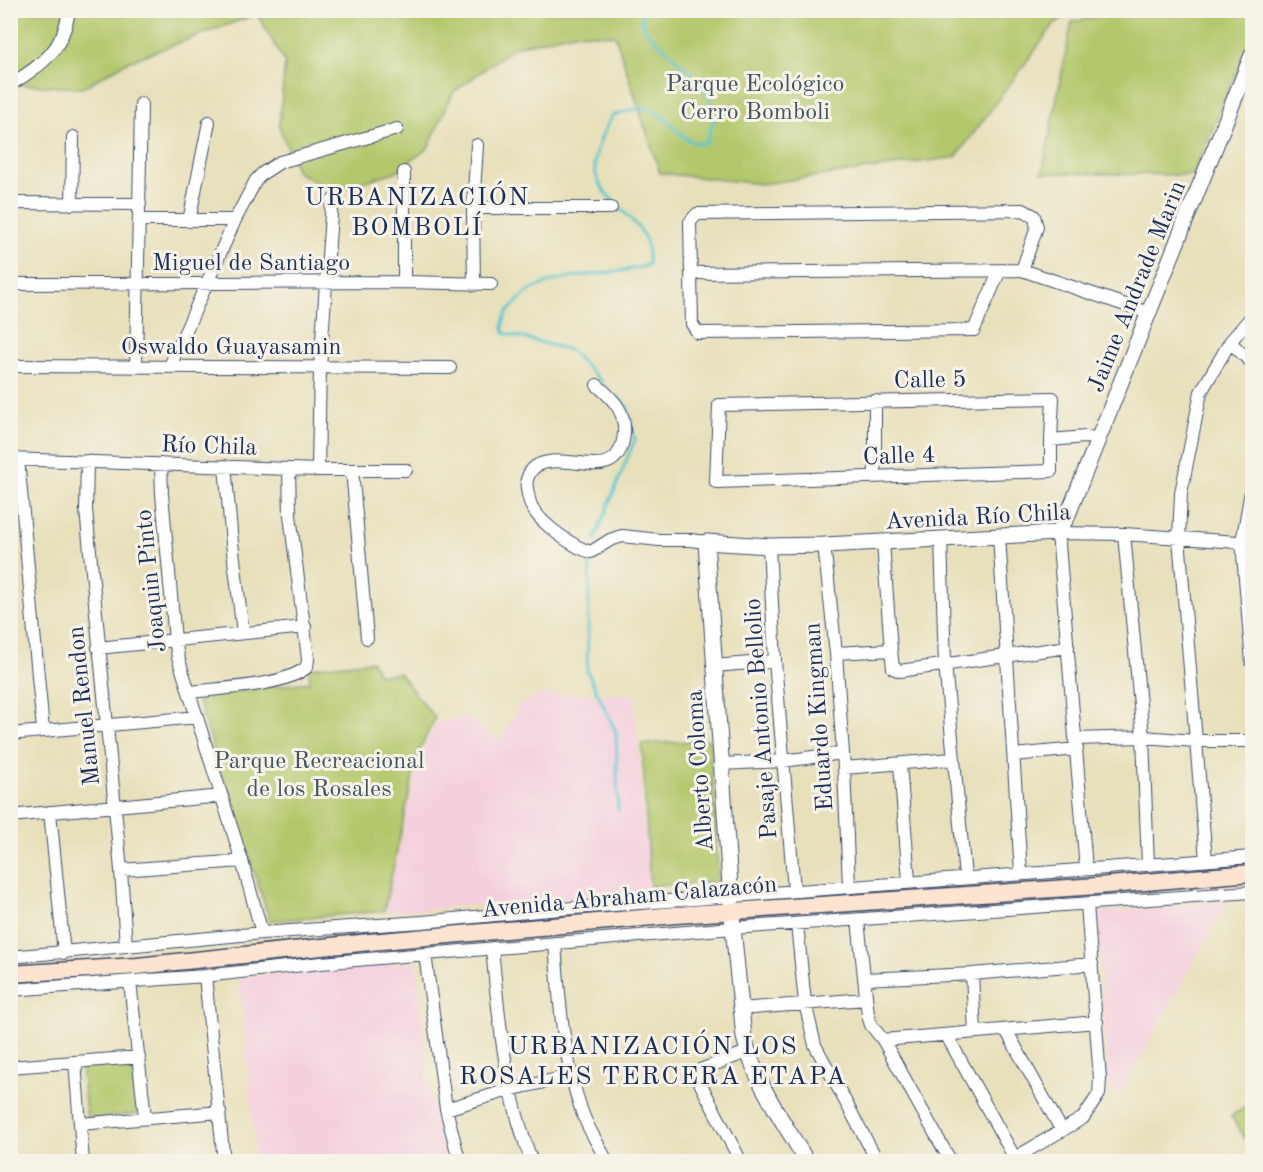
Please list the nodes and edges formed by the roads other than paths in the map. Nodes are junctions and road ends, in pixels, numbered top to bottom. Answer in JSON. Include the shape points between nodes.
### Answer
{"nodes":[{"id":1,"x":69,"y":10,"type":"edge"},
{"id":2,"x":1252,"y":55,"type":"edge"},
{"id":3,"x":10,"y":85,"type":"edge"},
{"id":4,"x":141,"y":104,"type":"dead end"},
{"id":5,"x":209,"y":122,"type":"dead end"},
{"id":6,"x":397,"y":129,"type":"dead end"},
{"id":7,"x":73,"y":137,"type":"dead end"},
{"id":8,"x":477,"y":145,"type":"dead end"},
{"id":9,"x":404,"y":172,"type":"dead end"},
{"id":10,"x":332,"y":201,"type":"dead end"},
{"id":11,"x":10,"y":203,"type":"edge"},
{"id":12,"x":72,"y":204,"type":"junction"},
{"id":13,"x":140,"y":204,"type":"junction"},
{"id":14,"x":474,"y":208,"type":"junction"},
{"id":15,"x":611,"y":208,"type":"dead end"},
{"id":16,"x":140,"y":220,"type":"junction"},
{"id":17,"x":189,"y":220,"type":"junction"},
{"id":18,"x":235,"y":220,"type":"junction"},
{"id":19,"x":1000,"y":270,"type":"junction"},
{"id":20,"x":1022,"y":270,"type":"junction"},
{"id":21,"x":692,"y":273,"type":"junction"},
{"id":22,"x":404,"y":282,"type":"junction"},
{"id":23,"x":326,"y":283,"type":"junction"},
{"id":24,"x":10,"y":284,"type":"edge"},
{"id":25,"x":138,"y":284,"type":"junction"},
{"id":26,"x":207,"y":284,"type":"junction"},
{"id":27,"x":474,"y":285,"type":"junction"},
{"id":28,"x":491,"y":285,"type":"dead end"},
{"id":29,"x":1149,"y":313,"type":"junction"},
{"id":30,"x":1252,"y":316,"type":"edge"},
{"id":31,"x":1230,"y":342,"type":"junction"},
{"id":32,"x":1252,"y":363,"type":"edge"},
{"id":33,"x":10,"y":366,"type":"edge"},
{"id":34,"x":136,"y":366,"type":"junction"},
{"id":35,"x":170,"y":366,"type":"junction"},
{"id":36,"x":320,"y":367,"type":"junction"},
{"id":37,"x":450,"y":368,"type":"dead end"},
{"id":38,"x":597,"y":385,"type":"dead end"},
{"id":39,"x":875,"y":402,"type":"junction"},
{"id":40,"x":1099,"y":438,"type":"junction"},
{"id":41,"x":1051,"y":440,"type":"junction"},
{"id":42,"x":14,"y":459,"type":"edge"},
{"id":43,"x":87,"y":461,"type":"junction"},
{"id":44,"x":161,"y":464,"type":"junction"},
{"id":45,"x":225,"y":466,"type":"junction"},
{"id":46,"x":289,"y":469,"type":"junction"},
{"id":47,"x":318,"y":470,"type":"junction"},
{"id":48,"x":352,"y":470,"type":"junction"},
{"id":49,"x":406,"y":471,"type":"dead end"},
{"id":50,"x":875,"y":477,"type":"junction"},
{"id":51,"x":716,"y":482,"type":"joint"},
{"id":52,"x":1252,"y":486,"type":"edge"},
{"id":53,"x":1058,"y":533,"type":"junction"},
{"id":54,"x":1124,"y":534,"type":"junction"},
{"id":55,"x":999,"y":536,"type":"junction"},
{"id":56,"x":1179,"y":538,"type":"junction"},
{"id":57,"x":941,"y":539,"type":"junction"},
{"id":58,"x":706,"y":542,"type":"junction"},
{"id":59,"x":1247,"y":542,"type":"edge"},
{"id":60,"x":883,"y":543,"type":"junction"},
{"id":61,"x":824,"y":545,"type":"junction"},
{"id":62,"x":769,"y":546,"type":"junction"},
{"id":63,"x":305,"y":627,"type":"junction"},
{"id":64,"x":243,"y":633,"type":"junction"},
{"id":65,"x":367,"y":638,"type":"dead end"},
{"id":66,"x":175,"y":640,"type":"junction"},
{"id":67,"x":1068,"y":647,"type":"junction"},
{"id":68,"x":98,"y":648,"type":"junction"},
{"id":69,"x":891,"y":650,"type":"junction"},
{"id":70,"x":836,"y":653,"type":"junction"},
{"id":71,"x":1006,"y":655,"type":"junction"},
{"id":72,"x":775,"y":661,"type":"junction"},
{"id":73,"x":1252,"y":663,"type":"edge"},
{"id":74,"x":945,"y":664,"type":"junction"},
{"id":75,"x":714,"y":666,"type":"junction"},
{"id":76,"x":190,"y":692,"type":"junction"},
{"id":77,"x":198,"y":717,"type":"junction"},
{"id":78,"x":105,"y":724,"type":"junction"},
{"id":79,"x":43,"y":730,"type":"junction"},
{"id":80,"x":10,"y":734,"type":"edge"},
{"id":81,"x":1143,"y":737,"type":"junction"},
{"id":82,"x":1196,"y":741,"type":"junction"},
{"id":83,"x":1252,"y":741,"type":"edge"},
{"id":84,"x":1077,"y":744,"type":"junction"},
{"id":85,"x":843,"y":753,"type":"junction"},
{"id":86,"x":1014,"y":755,"type":"junction"},
{"id":87,"x":952,"y":759,"type":"junction"},
{"id":88,"x":783,"y":761,"type":"junction"},
{"id":89,"x":722,"y":765,"type":"junction"},
{"id":90,"x":900,"y":765,"type":"junction"},
{"id":91,"x":844,"y":768,"type":"junction"},
{"id":92,"x":222,"y":796,"type":"junction"},
{"id":93,"x":113,"y":805,"type":"junction"},
{"id":94,"x":50,"y":812,"type":"junction"},
{"id":95,"x":10,"y":816,"type":"edge"},
{"id":96,"x":1252,"y":857,"type":"edge"},
{"id":97,"x":1206,"y":860,"type":"junction"},
{"id":98,"x":242,"y":861,"type":"junction"},
{"id":99,"x":1148,"y":865,"type":"junction"},
{"id":100,"x":1086,"y":869,"type":"junction"},
{"id":101,"x":121,"y":870,"type":"junction"},
{"id":102,"x":1021,"y":873,"type":"junction"},
{"id":103,"x":1252,"y":873,"type":"edge"},
{"id":104,"x":965,"y":877,"type":"junction"},
{"id":105,"x":909,"y":881,"type":"junction"},
{"id":106,"x":849,"y":886,"type":"junction"},
{"id":107,"x":794,"y":890,"type":"junction"},
{"id":108,"x":1252,"y":892,"type":"edge"},
{"id":109,"x":731,"y":903,"type":"junction"},
{"id":110,"x":1087,"y":904,"type":"junction"},
{"id":111,"x":858,"y":920,"type":"junction"},
{"id":112,"x":797,"y":924,"type":"junction"},
{"id":113,"x":733,"y":928,"type":"junction"},
{"id":114,"x":262,"y":933,"type":"junction"},
{"id":115,"x":555,"y":943,"type":"junction"},
{"id":116,"x":126,"y":946,"type":"junction"},
{"id":117,"x":492,"y":948,"type":"junction"},
{"id":118,"x":64,"y":953,"type":"junction"},
{"id":119,"x":425,"y":954,"type":"junction"},
{"id":120,"x":10,"y":957,"type":"edge"},
{"id":121,"x":1092,"y":964,"type":"junction"},
{"id":122,"x":10,"y":974,"type":"edge"},
{"id":123,"x":972,"y":974,"type":"junction"},
{"id":124,"x":205,"y":976,"type":"junction"},
{"id":125,"x":864,"y":979,"type":"junction"},
{"id":126,"x":130,"y":982,"type":"junction"},
{"id":127,"x":10,"y":990,"type":"edge"},
{"id":128,"x":866,"y":999,"type":"junction"},
{"id":129,"x":805,"y":1004,"type":"junction"},
{"id":130,"x":740,"y":1009,"type":"junction"},
{"id":131,"x":1097,"y":1022,"type":"junction"},
{"id":132,"x":1006,"y":1029,"type":"junction"},
{"id":133,"x":975,"y":1032,"type":"junction"},
{"id":134,"x":947,"y":1036,"type":"junction"},
{"id":135,"x":884,"y":1040,"type":"junction"},
{"id":136,"x":747,"y":1052,"type":"junction"},
{"id":137,"x":139,"y":1057,"type":"junction"},
{"id":138,"x":75,"y":1062,"type":"junction"},
{"id":139,"x":10,"y":1067,"type":"edge"},
{"id":140,"x":572,"y":1077,"type":"junction"},
{"id":141,"x":509,"y":1090,"type":"junction"},
{"id":142,"x":446,"y":1109,"type":"junction"},
{"id":143,"x":220,"y":1112,"type":"junction"},
{"id":144,"x":145,"y":1117,"type":"junction"},
{"id":145,"x":80,"y":1124,"type":"junction"},
{"id":146,"x":1062,"y":1131,"type":"junction"},
{"id":147,"x":1013,"y":1160,"type":"edge"},
{"id":148,"x":83,"y":1161,"type":"edge"},
{"id":149,"x":224,"y":1161,"type":"edge"},
{"id":150,"x":461,"y":1161,"type":"edge"},
{"id":151,"x":532,"y":1161,"type":"edge"},
{"id":152,"x":607,"y":1161,"type":"edge"},
{"id":153,"x":741,"y":1161,"type":"edge"},
{"id":154,"x":807,"y":1161,"type":"edge"},
{"id":155,"x":878,"y":1161,"type":"edge"},
{"id":156,"x":951,"y":1161,"type":"edge"}],
"edges":[{"from":1,"to":3,"type":"street","via":[[68,22],[55,50],[46,61]]},
{"from":2,"to":29,"type":"street","name":"Jaime Andrade Marin"},
{"from":4,"to":13,"type":"street"},
{"from":5,"to":17,"type":"street"},
{"from":6,"to":18,"type":"street","via":[[272,166],[256,180]]},
{"from":7,"to":12,"type":"street"},
{"from":8,"to":14,"type":"street"},
{"from":9,"to":22,"type":"street"},
{"from":10,"to":23,"type":"street"},
{"from":11,"to":12,"type":"street"},
{"from":12,"to":13,"type":"street"},
{"from":13,"to":16,"type":"street"},
{"from":14,"to":15,"type":"street"},
{"from":14,"to":27,"type":"street"},
{"from":16,"to":17,"type":"street"},
{"from":16,"to":25,"type":"street"},
{"from":17,"to":18,"type":"street"},
{"from":18,"to":26,"type":"street"},
{"from":19,"to":20,"type":"street"},
{"from":19,"to":21,"type":"street"},
{"from":19,"to":21,"type":"street","via":[[974,330],[698,333],[692,324]]},
{"from":20,"to":21,"type":"street","via":[[1037,227],[1034,216],[1023,210],[697,214],[690,222]]},
{"from":20,"to":29,"type":"street"},
{"from":22,"to":23,"type":"street","name":"Miguel de Santiago"},
{"from":22,"to":27,"type":"street","name":"Miguel de Santiago"},
{"from":23,"to":26,"type":"street","name":"Miguel de Santiago"},
{"from":23,"to":36,"type":"street"},
{"from":24,"to":25,"type":"street","name":"Miguel de Santiago"},
{"from":25,"to":26,"type":"street","name":"Miguel de Santiago"},
{"from":25,"to":34,"type":"street"},
{"from":26,"to":35,"type":"street"},
{"from":27,"to":28,"type":"street","name":"Miguel de Santiago"},
{"from":29,"to":40,"type":"street","name":"Jaime Andrade Marin"},
{"from":30,"to":31,"type":"street"},
{"from":31,"to":32,"type":"street"},
{"from":31,"to":56,"type":"street","via":[[1201,392],[1181,494]]},
{"from":33,"to":34,"type":"street","name":"Oswaldo Guayasamin"},
{"from":34,"to":35,"type":"street","name":"Oswaldo Guayasamin"},
{"from":35,"to":36,"type":"street","name":"Oswaldo Guayasamin"},
{"from":36,"to":37,"type":"street","name":"Oswaldo Guayasamin"},
{"from":36,"to":47,"type":"street"},
{"from":38,"to":58,"type":"street","via":[[616,402],[624,432],[620,451],[600,465],[554,461],[537,466],[526,482],[533,510],[545,524],[591,552],[622,536]]},
{"from":39,"to":41,"type":"street","name":"Calle 5","via":[[1053,398]]},
{"from":39,"to":50,"type":"street"},
{"from":39,"to":51,"type":"street","name":"Calle 5","via":[[718,405]]},
{"from":40,"to":41,"type":"street"},
{"from":40,"to":53,"type":"street","name":"Jaime Andrade Marin"},
{"from":41,"to":50,"type":"street","name":"Calle 4","via":[[1051,471]]},
{"from":42,"to":43,"type":"street","name":"Río Chila"},
{"from":42,"to":79,"type":"street"},
{"from":43,"to":44,"type":"street","name":"Río Chila"},
{"from":43,"to":68,"type":"street","name":"Manuel Rendon","via":[[86,510]]},
{"from":44,"to":45,"type":"street","name":"Río Chila"},
{"from":44,"to":66,"type":"street","name":"Joaquin Pinto"},
{"from":45,"to":46,"type":"street","name":"Río Chila"},
{"from":45,"to":64,"type":"street"},
{"from":46,"to":47,"type":"street","name":"Río Chila"},
{"from":46,"to":63,"type":"street","via":[[290,515]]},
{"from":47,"to":48,"type":"street","name":"Río Chila"},
{"from":48,"to":49,"type":"street","name":"Río Chila"},
{"from":48,"to":65,"type":"street"},
{"from":50,"to":51,"type":"street","name":"Calle 4"},
{"from":52,"to":59,"type":"street"},
{"from":53,"to":54,"type":"street","name":"Avenida Río Chila"},
{"from":53,"to":55,"type":"street","name":"Avenida Río Chila"},
{"from":53,"to":67,"type":"street"},
{"from":54,"to":56,"type":"street","name":"Avenida Río Chila"},
{"from":54,"to":81,"type":"street"},
{"from":55,"to":57,"type":"street","name":"Avenida Río Chila"},
{"from":55,"to":71,"type":"street"},
{"from":56,"to":59,"type":"street","name":"Avenida Río Chila"},
{"from":56,"to":82,"type":"street"},
{"from":57,"to":60,"type":"street","name":"Avenida Río Chila"},
{"from":57,"to":74,"type":"street"},
{"from":58,"to":62,"type":"street","name":"Avenida Río Chila"},
{"from":58,"to":75,"type":"street","name":"Alberto Coloma"},
{"from":59,"to":73,"type":"street"},
{"from":60,"to":61,"type":"street","name":"Avenida Río Chila"},
{"from":60,"to":69,"type":"street"},
{"from":61,"to":62,"type":"street","name":"Avenida Río Chila"},
{"from":61,"to":70,"type":"street","name":"Eduardo Kingman"},
{"from":62,"to":72,"type":"street","name":"Pasaje Antonio Bellolio"},
{"from":63,"to":64,"type":"street"},
{"from":63,"to":76,"type":"street","via":[[308,663],[302,671],[264,683]]},
{"from":64,"to":66,"type":"street"},
{"from":66,"to":68,"type":"street"},
{"from":66,"to":76,"type":"street","name":"Joaquin Pinto"},
{"from":67,"to":71,"type":"street"},
{"from":67,"to":84,"type":"street"},
{"from":68,"to":78,"type":"street","name":"Manuel Rendon"},
{"from":69,"to":70,"type":"street"},
{"from":69,"to":74,"type":"street","via":[[896,671]]},
{"from":70,"to":85,"type":"street","name":"Eduardo Kingman"},
{"from":71,"to":74,"type":"street"},
{"from":71,"to":86,"type":"street"},
{"from":72,"to":75,"type":"street"},
{"from":72,"to":88,"type":"street","name":"Pasaje Antonio Bellolio"},
{"from":74,"to":87,"type":"street"},
{"from":75,"to":89,"type":"street","name":"Alberto Coloma"},
{"from":76,"to":77,"type":"street","name":"Joaquin Pinto"},
{"from":77,"to":78,"type":"street"},
{"from":77,"to":92,"type":"street","name":"Joaquin Pinto"},
{"from":78,"to":79,"type":"street"},
{"from":78,"to":93,"type":"street","name":"Manuel Rendon"},
{"from":79,"to":80,"type":"street"},
{"from":81,"to":82,"type":"street"},
{"from":81,"to":84,"type":"street"},
{"from":81,"to":99,"type":"street"},
{"from":82,"to":83,"type":"street"},
{"from":82,"to":97,"type":"street"},
{"from":84,"to":86,"type":"street"},
{"from":84,"to":100,"type":"street"},
{"from":85,"to":88,"type":"street"},
{"from":85,"to":91,"type":"street","name":"Eduardo Kingman"},
{"from":86,"to":102,"type":"street"},
{"from":87,"to":90,"type":"street"},
{"from":87,"to":104,"type":"street"},
{"from":88,"to":89,"type":"street"},
{"from":88,"to":107,"type":"street","name":"Pasaje Antonio Bellolio"},
{"from":89,"to":109,"type":"street","name":"Alberto Coloma"},
{"from":90,"to":91,"type":"street"},
{"from":90,"to":105,"type":"street"},
{"from":91,"to":106,"type":"street","name":"Eduardo Kingman"},
{"from":92,"to":93,"type":"street"},
{"from":92,"to":98,"type":"street","name":"Joaquin Pinto"},
{"from":93,"to":94,"type":"street"},
{"from":93,"to":101,"type":"street","name":"Manuel Rendon"},
{"from":94,"to":95,"type":"street"},
{"from":94,"to":118,"type":"street"},
{"from":96,"to":97,"type":"street","name":"Avenida Abraham Calazacón"},
{"from":97,"to":99,"type":"street","name":"Avenida Abraham Calazacón"},
{"from":98,"to":101,"type":"street"},
{"from":98,"to":114,"type":"street","name":"Joaquin Pinto"},
{"from":99,"to":100,"type":"street","name":"Avenida Abraham Calazacón"},
{"from":100,"to":102,"type":"street","name":"Avenida Abraham Calazacón"},
{"from":101,"to":116,"type":"street","name":"Manuel Rendon"},
{"from":102,"to":104,"type":"street","name":"Avenida Abraham Calazacón"},
{"from":103,"to":109,"type":"main road","name":"Avenida Abraham Calazacón","via":[[1097,886]]},
{"from":104,"to":105,"type":"street","name":"Avenida Abraham Calazacón"},
{"from":105,"to":106,"type":"street","name":"Avenida Abraham Calazacón"},
{"from":106,"to":107,"type":"street","name":"Avenida Abraham Calazacón"},
{"from":107,"to":109,"type":"street","name":"Avenida Abraham Calazacón"},
{"from":108,"to":110,"type":"street","name":"Avenida Abraham Calazacón"},
{"from":109,"to":113,"type":"street","name":"Alberto Coloma"},
{"from":109,"to":114,"type":"street","name":"Avenida Abraham Calazacón"},
{"from":109,"to":122,"type":"main road","name":"Avenida Abraham Calazacón","via":[[137,966]]},
{"from":110,"to":111,"type":"street","name":"Avenida Abraham Calazacón"},
{"from":110,"to":121,"type":"street"},
{"from":111,"to":112,"type":"street","name":"Avenida Abraham Calazacón"},
{"from":111,"to":125,"type":"street"},
{"from":112,"to":113,"type":"street","name":"Avenida Abraham Calazacón"},
{"from":112,"to":129,"type":"street"},
{"from":113,"to":115,"type":"street","name":"Avenida Abraham Calazacón"},
{"from":113,"to":130,"type":"street","name":"Alberto Coloma"},
{"from":114,"to":116,"type":"street","name":"Avenida Abraham Calazacón"},
{"from":115,"to":117,"type":"street","name":"Avenida Abraham Calazacón"},
{"from":115,"to":140,"type":"street"},
{"from":116,"to":118,"type":"street","name":"Avenida Abraham Calazacón"},
{"from":117,"to":119,"type":"street","name":"Avenida Abraham Calazacón"},
{"from":117,"to":141,"type":"street"},
{"from":118,"to":120,"type":"street","name":"Avenida Abraham Calazacón"},
{"from":119,"to":124,"type":"street","name":"Avenida Abraham Calazacón"},
{"from":119,"to":142,"type":"street"},
{"from":121,"to":123,"type":"street"},
{"from":121,"to":131,"type":"street"},
{"from":123,"to":125,"type":"street"},
{"from":123,"to":133,"type":"street"},
{"from":124,"to":126,"type":"street","name":"Avenida Abraham Calazacón"},
{"from":124,"to":143,"type":"street"},
{"from":125,"to":128,"type":"street"},
{"from":126,"to":127,"type":"street","name":"Avenida Abraham Calazacón"},
{"from":126,"to":137,"type":"street"},
{"from":128,"to":129,"type":"street"},
{"from":128,"to":135,"type":"street","via":[[871,1025]]},
{"from":129,"to":130,"type":"street"},
{"from":129,"to":155,"type":"street","via":[[815,1045]]},
{"from":130,"to":136,"type":"street","name":"Alberto Coloma"},
{"from":131,"to":132,"type":"street"},
{"from":131,"to":146,"type":"street","via":[[1099,1094],[1083,1118]]},
{"from":132,"to":133,"type":"street"},
{"from":132,"to":146,"type":"street"},
{"from":133,"to":134,"type":"street"},
{"from":134,"to":135,"type":"street"},
{"from":134,"to":147,"type":"street"},
{"from":135,"to":156,"type":"street"},
{"from":136,"to":153,"type":"street","via":[[700,1070],[697,1077]]},
{"from":136,"to":154,"type":"street","name":"Alberto Coloma"},
{"from":137,"to":138,"type":"street"},
{"from":137,"to":144,"type":"street"},
{"from":138,"to":139,"type":"street"},
{"from":138,"to":145,"type":"street"},
{"from":140,"to":141,"type":"street"},
{"from":140,"to":152,"type":"street","via":[[583,1113]]},
{"from":141,"to":142,"type":"street"},
{"from":141,"to":151,"type":"street"},
{"from":142,"to":150,"type":"street"},
{"from":143,"to":144,"type":"street"},
{"from":143,"to":149,"type":"street"},
{"from":144,"to":145,"type":"street"},
{"from":145,"to":148,"type":"street"},
{"from":146,"to":147,"type":"street"}]}
